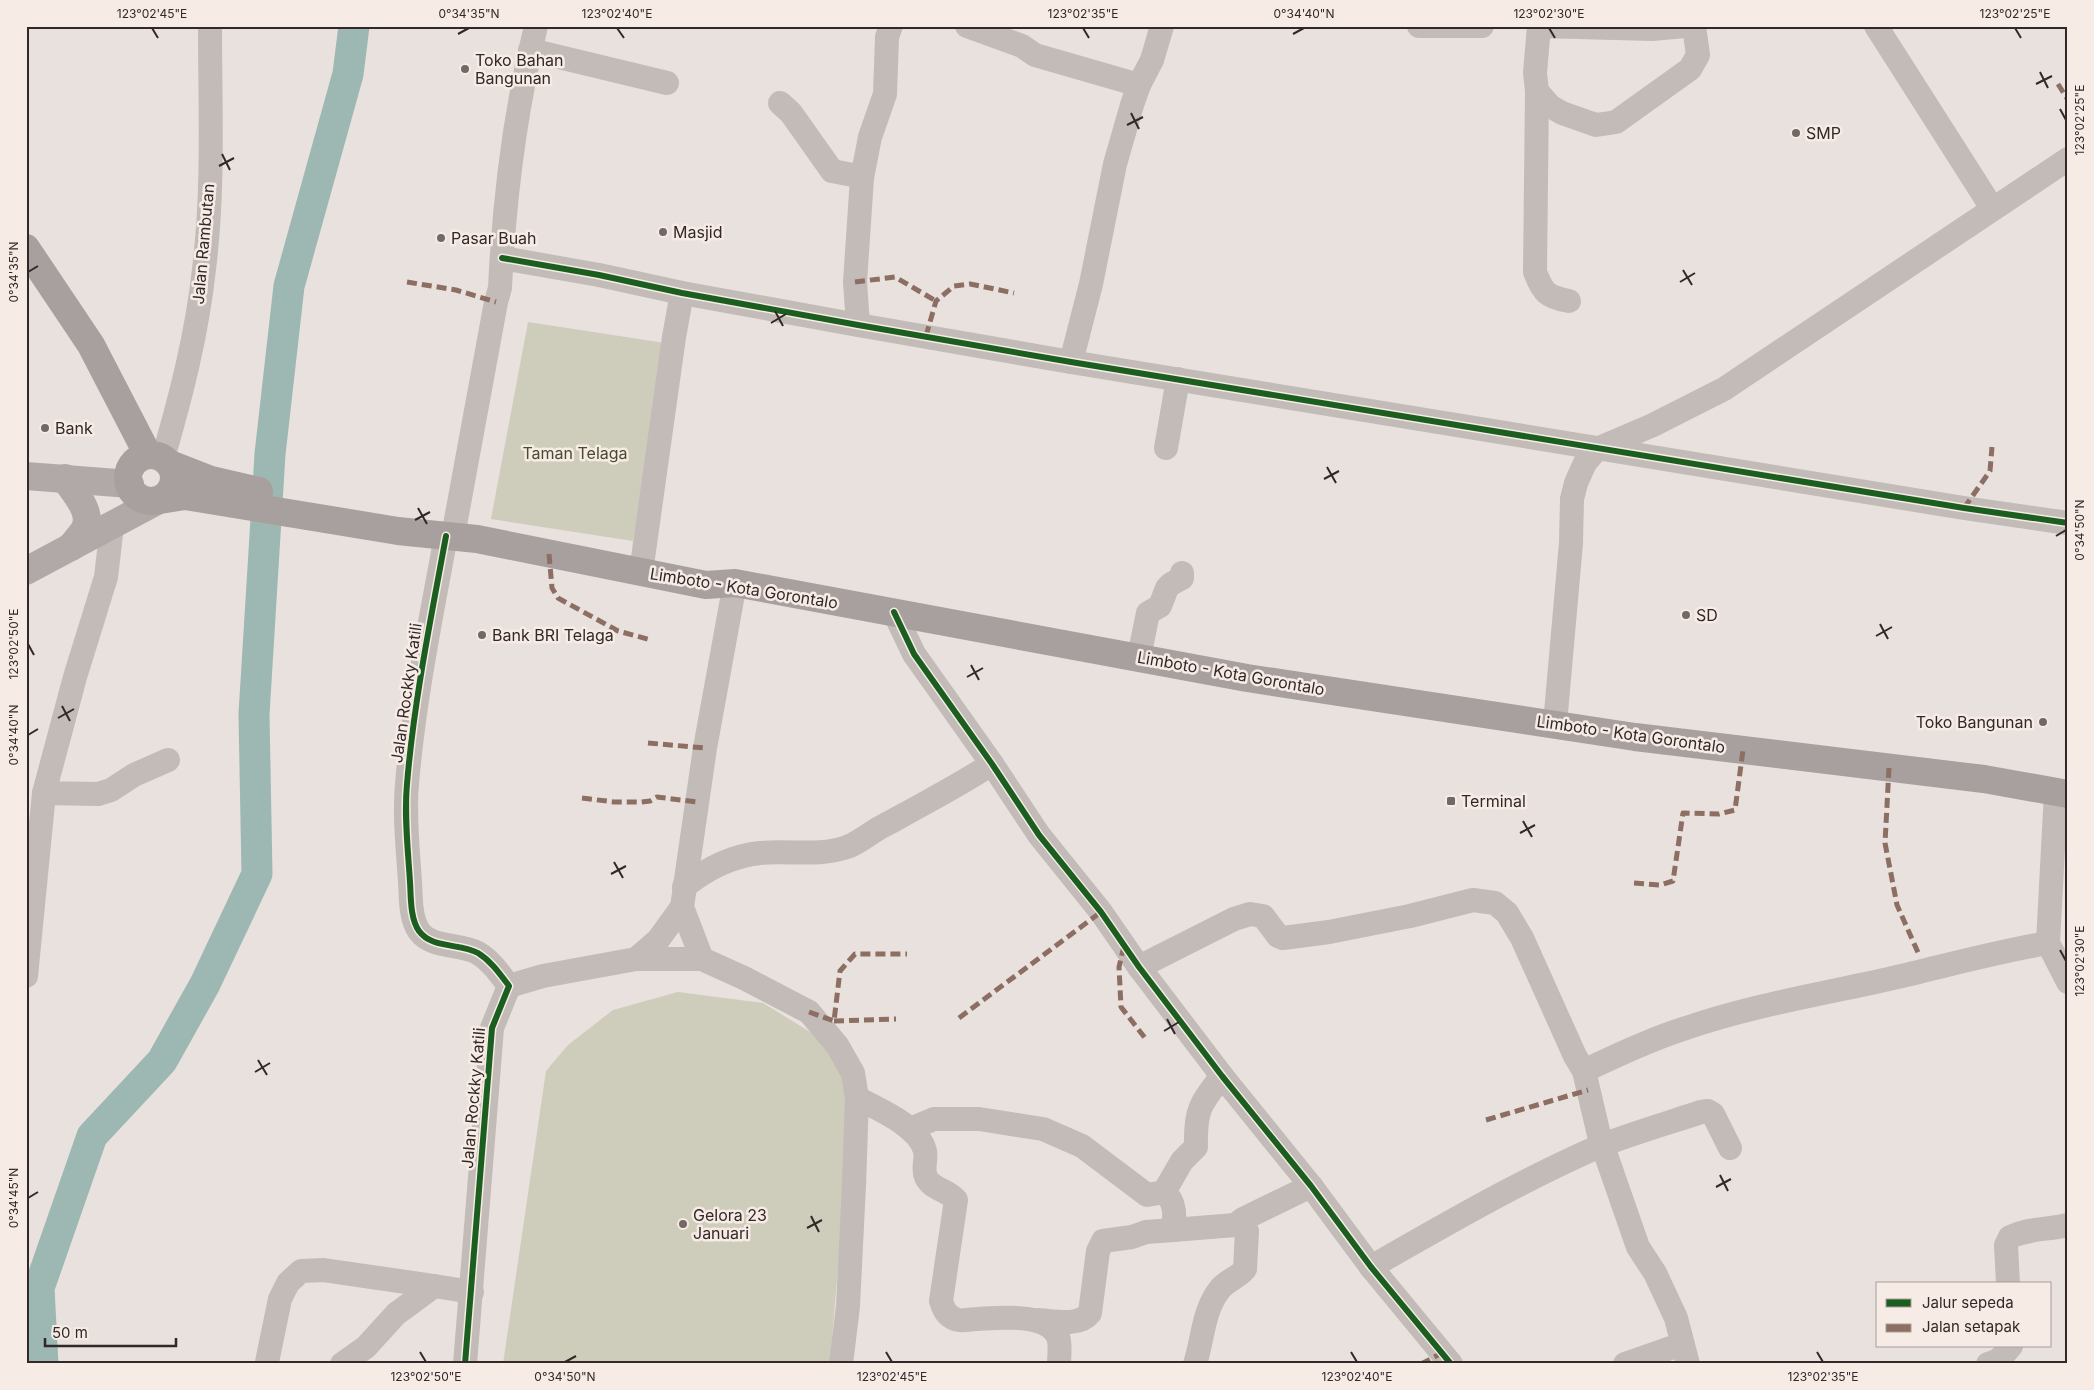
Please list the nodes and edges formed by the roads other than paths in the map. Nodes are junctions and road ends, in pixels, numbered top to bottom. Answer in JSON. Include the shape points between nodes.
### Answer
{"nodes":[{"id":1,"x":210,"y":26,"type":"edge"},
{"id":2,"x":536,"y":26,"type":"edge"},
{"id":3,"x":891,"y":26,"type":"edge"},
{"id":4,"x":966,"y":26,"type":"edge"},
{"id":5,"x":1162,"y":26,"type":"edge"},
{"id":6,"x":1419,"y":26,"type":"edge"},
{"id":7,"x":1482,"y":26,"type":"edge"},
{"id":8,"x":1539,"y":26,"type":"edge"},
{"id":9,"x":1685,"y":26,"type":"edge"},
{"id":10,"x":1694,"y":26,"type":"edge"},
{"id":11,"x":1876,"y":26,"type":"edge"},
{"id":12,"x":1580,"y":27,"type":"edge"},
{"id":13,"x":530,"y":50,"type":"junction"},
{"id":14,"x":667,"y":83,"type":"dead end"},
{"id":15,"x":1139,"y":85,"type":"junction"},
{"id":16,"x":1537,"y":91,"type":"junction"},
{"id":17,"x":780,"y":103,"type":"dead end"},
{"id":18,"x":2068,"y":158,"type":"edge"},
{"id":19,"x":862,"y":178,"type":"junction"},
{"id":20,"x":1992,"y":208,"type":"junction"},
{"id":21,"x":26,"y":248,"type":"edge"},
{"id":22,"x":502,"y":258,"type":"junction"},
{"id":23,"x":682,"y":293,"type":"junction"},
{"id":24,"x":1569,"y":300,"type":"dead end"},
{"id":25,"x":858,"y":325,"type":"junction"},
{"id":26,"x":1071,"y":362,"type":"junction"},
{"id":27,"x":1178,"y":378,"type":"junction"},
{"id":28,"x":1166,"y":448,"type":"dead end"},
{"id":29,"x":1597,"y":449,"type":"junction"},
{"id":30,"x":160,"y":459,"type":"junction"},
{"id":31,"x":26,"y":476,"type":"edge"},
{"id":32,"x":65,"y":478,"type":"junction"},
{"id":33,"x":131,"y":487,"type":"junction"},
{"id":34,"x":242,"y":496,"type":"junction"},
{"id":35,"x":159,"y":500,"type":"junction"},
{"id":36,"x":2068,"y":523,"type":"edge"},
{"id":37,"x":112,"y":526,"type":"junction"},
{"id":38,"x":450,"y":530,"type":"junction"},
{"id":39,"x":70,"y":547,"type":"junction"},
{"id":40,"x":642,"y":558,"type":"junction"},
{"id":41,"x":26,"y":571,"type":"edge"},
{"id":42,"x":1182,"y":573,"type":"dead end"},
{"id":43,"x":735,"y":583,"type":"junction"},
{"id":44,"x":894,"y":612,"type":"junction"},
{"id":45,"x":1139,"y":657,"type":"junction"},
{"id":46,"x":1555,"y":724,"type":"junction"},
{"id":47,"x":168,"y":760,"type":"dead end"},
{"id":48,"x":992,"y":764,"type":"junction"},
{"id":49,"x":44,"y":793,"type":"junction"},
{"id":50,"x":2062,"y":793,"type":"edge"},
{"id":51,"x":683,"y":897,"type":"junction"},
{"id":52,"x":2048,"y":943,"type":"junction"},
{"id":53,"x":636,"y":959,"type":"junction"},
{"id":54,"x":702,"y":959,"type":"junction"},
{"id":55,"x":1139,"y":967,"type":"junction"},
{"id":56,"x":26,"y":976,"type":"edge"},
{"id":57,"x":2068,"y":982,"type":"edge"},
{"id":58,"x":509,"y":986,"type":"junction"},
{"id":59,"x":1584,"y":1071,"type":"junction"},
{"id":60,"x":1222,"y":1076,"type":"junction"},
{"id":61,"x":857,"y":1098,"type":"junction"},
{"id":62,"x":910,"y":1129,"type":"junction"},
{"id":63,"x":1602,"y":1145,"type":"junction"},
{"id":64,"x":1730,"y":1148,"type":"dead end"},
{"id":65,"x":1311,"y":1186,"type":"junction"},
{"id":66,"x":1164,"y":1192,"type":"junction"},
{"id":67,"x":1235,"y":1225,"type":"junction"},
{"id":68,"x":2068,"y":1225,"type":"edge"},
{"id":69,"x":1173,"y":1230,"type":"junction"},
{"id":70,"x":1371,"y":1268,"type":"junction"},
{"id":71,"x":2008,"y":1282,"type":"edge"},
{"id":72,"x":434,"y":1286,"type":"junction"},
{"id":73,"x":472,"y":1292,"type":"junction"},
{"id":74,"x":1036,"y":1320,"type":"junction"},
{"id":75,"x":2009,"y":1348,"type":"edge"},
{"id":76,"x":1685,"y":1354,"type":"edge"},
{"id":77,"x":266,"y":1362,"type":"dead end"},
{"id":78,"x":342,"y":1364,"type":"edge"},
{"id":79,"x":465,"y":1364,"type":"edge"},
{"id":80,"x":840,"y":1364,"type":"edge"},
{"id":81,"x":1059,"y":1364,"type":"edge"},
{"id":82,"x":1195,"y":1364,"type":"edge"},
{"id":83,"x":1451,"y":1364,"type":"edge"},
{"id":84,"x":1625,"y":1364,"type":"edge"},
{"id":85,"x":1988,"y":1364,"type":"edge"}],
"edges":[{"from":1,"to":30,"type":"street","name":"Jalan Rambutan","via":[[210,140],[204,269],[187,372]]},
{"from":2,"to":13,"type":"street","name":"Jalan Rockky Katili"},
{"from":3,"to":19,"type":"street","via":[[887,37],[885,94],[870,137]]},
{"from":4,"to":15,"type":"street","via":[[1022,46],[1035,55]]},
{"from":5,"to":15,"type":"street","via":[[1152,60]]},
{"from":6,"to":7,"type":"street"},
{"from":8,"to":12,"type":"street"},
{"from":8,"to":16,"type":"street","via":[[1535,73]]},
{"from":9,"to":12,"type":"street","via":[[1652,29]]},
{"from":10,"to":16,"type":"street","via":[[1698,55],[1690,69],[1616,122],[1596,126],[1588,124],[1550,106]]},
{"from":11,"to":20,"type":"street"},
{"from":13,"to":14,"type":"street"},
{"from":13,"to":22,"type":"street","name":"Jalan Rockky Katili","via":[[512,162]]},
{"from":15,"to":26,"type":"street","via":[[1115,164],[1091,284]]},
{"from":16,"to":24,"type":"street","via":[[1535,272],[1548,296]]},
{"from":17,"to":19,"type":"street","via":[[791,113],[832,171]]},
{"from":18,"to":20,"type":"street"},
{"from":19,"to":25,"type":"street","via":[[854,282]]},
{"from":20,"to":29,"type":"street","via":[[1724,389]]},
{"from":21,"to":30,"type":"highway","via":[[91,345]]},
{"from":22,"to":23,"type":"street"},
{"from":22,"to":38,"type":"street","name":"Jalan Rockky Katili","via":[[500,288]]},
{"from":23,"to":25,"type":"street"},
{"from":23,"to":40,"type":"street"},
{"from":25,"to":26,"type":"street"},
{"from":26,"to":27,"type":"street"},
{"from":27,"to":28,"type":"street"},
{"from":27,"to":29,"type":"street"},
{"from":29,"to":36,"type":"street"},
{"from":29,"to":46,"type":"street","via":[[1585,464],[1572,499]]},
{"from":30,"to":33,"type":"highway","via":[[138,459],[130,467]]},
{"from":30,"to":34,"type":"highway"},
{"from":30,"to":35,"type":"highway","via":[[174,476],[174,483],[167,496]]},
{"from":31,"to":32,"type":"main road"},
{"from":32,"to":33,"type":"main road"},
{"from":32,"to":39,"type":"main road","via":[[86,511],[87,520],[85,528]]},
{"from":33,"to":35,"type":"highway","via":[[142,500]]},
{"from":33,"to":37,"type":"main road"},
{"from":34,"to":35,"type":"highway","via":[[185,496]]},
{"from":34,"to":38,"type":"highway"},
{"from":35,"to":37,"type":"main road"},
{"from":37,"to":39,"type":"main road"},
{"from":37,"to":49,"type":"street","via":[[106,577]]},
{"from":38,"to":40,"type":"highway"},
{"from":38,"to":43,"type":"highway","name":"Limboto - Kota Gorontalo","via":[[706,585]]},
{"from":38,"to":58,"type":"street","name":"Jalan Rockky Katili","via":[[421,675],[407,785],[414,922],[418,930],[430,939],[478,953],[497,969]]},
{"from":39,"to":41,"type":"main road"},
{"from":40,"to":43,"type":"highway","via":[[707,570]]},
{"from":42,"to":45,"type":"street","via":[[1182,578],[1167,588],[1160,606],[1148,613]]},
{"from":43,"to":44,"type":"highway","name":"Limboto - Kota Gorontalo"},
{"from":43,"to":51,"type":"street","via":[[704,748]]},
{"from":44,"to":45,"type":"highway","name":"Limboto - Kota Gorontalo"},
{"from":44,"to":48,"type":"street","via":[[914,654]]},
{"from":45,"to":46,"type":"highway","name":"Limboto - Kota Gorontalo","via":[[1247,678]]},
{"from":46,"to":50,"type":"highway","name":"Limboto - Kota Gorontalo"},
{"from":47,"to":49,"type":"street","via":[[98,794]]},
{"from":48,"to":51,"type":"street","via":[[848,847],[825,852],[760,853],[740,857],[712,868]]},
{"from":48,"to":55,"type":"street","via":[[1039,834],[1101,912]]},
{"from":49,"to":56,"type":"street"},
{"from":50,"to":52,"type":"street"},
{"from":51,"to":53,"type":"street","via":[[658,940]]},
{"from":51,"to":54,"type":"street"},
{"from":52,"to":57,"type":"street"},
{"from":52,"to":59,"type":"street","via":[[1976,956],[1735,1014],[1658,1038]]},
{"from":53,"to":54,"type":"street"},
{"from":53,"to":58,"type":"street","via":[[543,976]]},
{"from":54,"to":61,"type":"street","via":[[808,1012],[837,1045],[853,1073]]},
{"from":55,"to":59,"type":"street","via":[[1250,914],[1263,916],[1283,938],[1410,916],[1473,900],[1495,903],[1507,913],[1522,938]]},
{"from":55,"to":60,"type":"street"},
{"from":58,"to":73,"type":"street","name":"Jalan Rockky Katili","via":[[492,1028]]},
{"from":59,"to":63,"type":"street"},
{"from":60,"to":65,"type":"street"},
{"from":60,"to":66,"type":"street","via":[[1204,1099],[1196,1121],[1196,1147],[1182,1161]]},
{"from":61,"to":62,"type":"street"},
{"from":61,"to":80,"type":"street","via":[[848,1306]]},
{"from":62,"to":66,"type":"street","via":[[934,1119],[979,1119],[1043,1129],[1082,1146],[1147,1195]]},
{"from":62,"to":74,"type":"street","via":[[920,1138],[926,1152],[924,1168],[927,1178],[933,1186],[956,1200],[941,1301],[946,1314],[957,1320],[1007,1317]]},
{"from":63,"to":64,"type":"street","via":[[1708,1111],[1713,1114]]},
{"from":63,"to":70,"type":"street","via":[[1455,1218]]},
{"from":63,"to":76,"type":"street","via":[[1638,1247],[1655,1273],[1676,1318]]},
{"from":65,"to":67,"type":"street"},
{"from":65,"to":70,"type":"street"},
{"from":66,"to":69,"type":"street","via":[[1174,1206]]},
{"from":67,"to":69,"type":"street"},
{"from":67,"to":82,"type":"street","via":[[1247,1231],[1245,1269],[1222,1286],[1216,1296],[1208,1312]]},
{"from":68,"to":71,"type":"street","via":[[2038,1228],[2010,1237],[2006,1245]]},
{"from":69,"to":74,"type":"street","via":[[1103,1241],[1098,1251],[1088,1316],[1076,1321]]},
{"from":70,"to":83,"type":"street"},
{"from":72,"to":73,"type":"street"},
{"from":72,"to":77,"type":"street","via":[[324,1270],[301,1271],[288,1283],[280,1299]]},
{"from":72,"to":78,"type":"street","via":[[396,1314],[366,1347]]},
{"from":73,"to":79,"type":"street","name":"Jalan Rockky Katili"},
{"from":74,"to":81,"type":"street","via":[[1054,1329],[1060,1339]]},
{"from":75,"to":85,"type":"street","via":[[1999,1360]]},
{"from":76,"to":84,"type":"street"}]}
